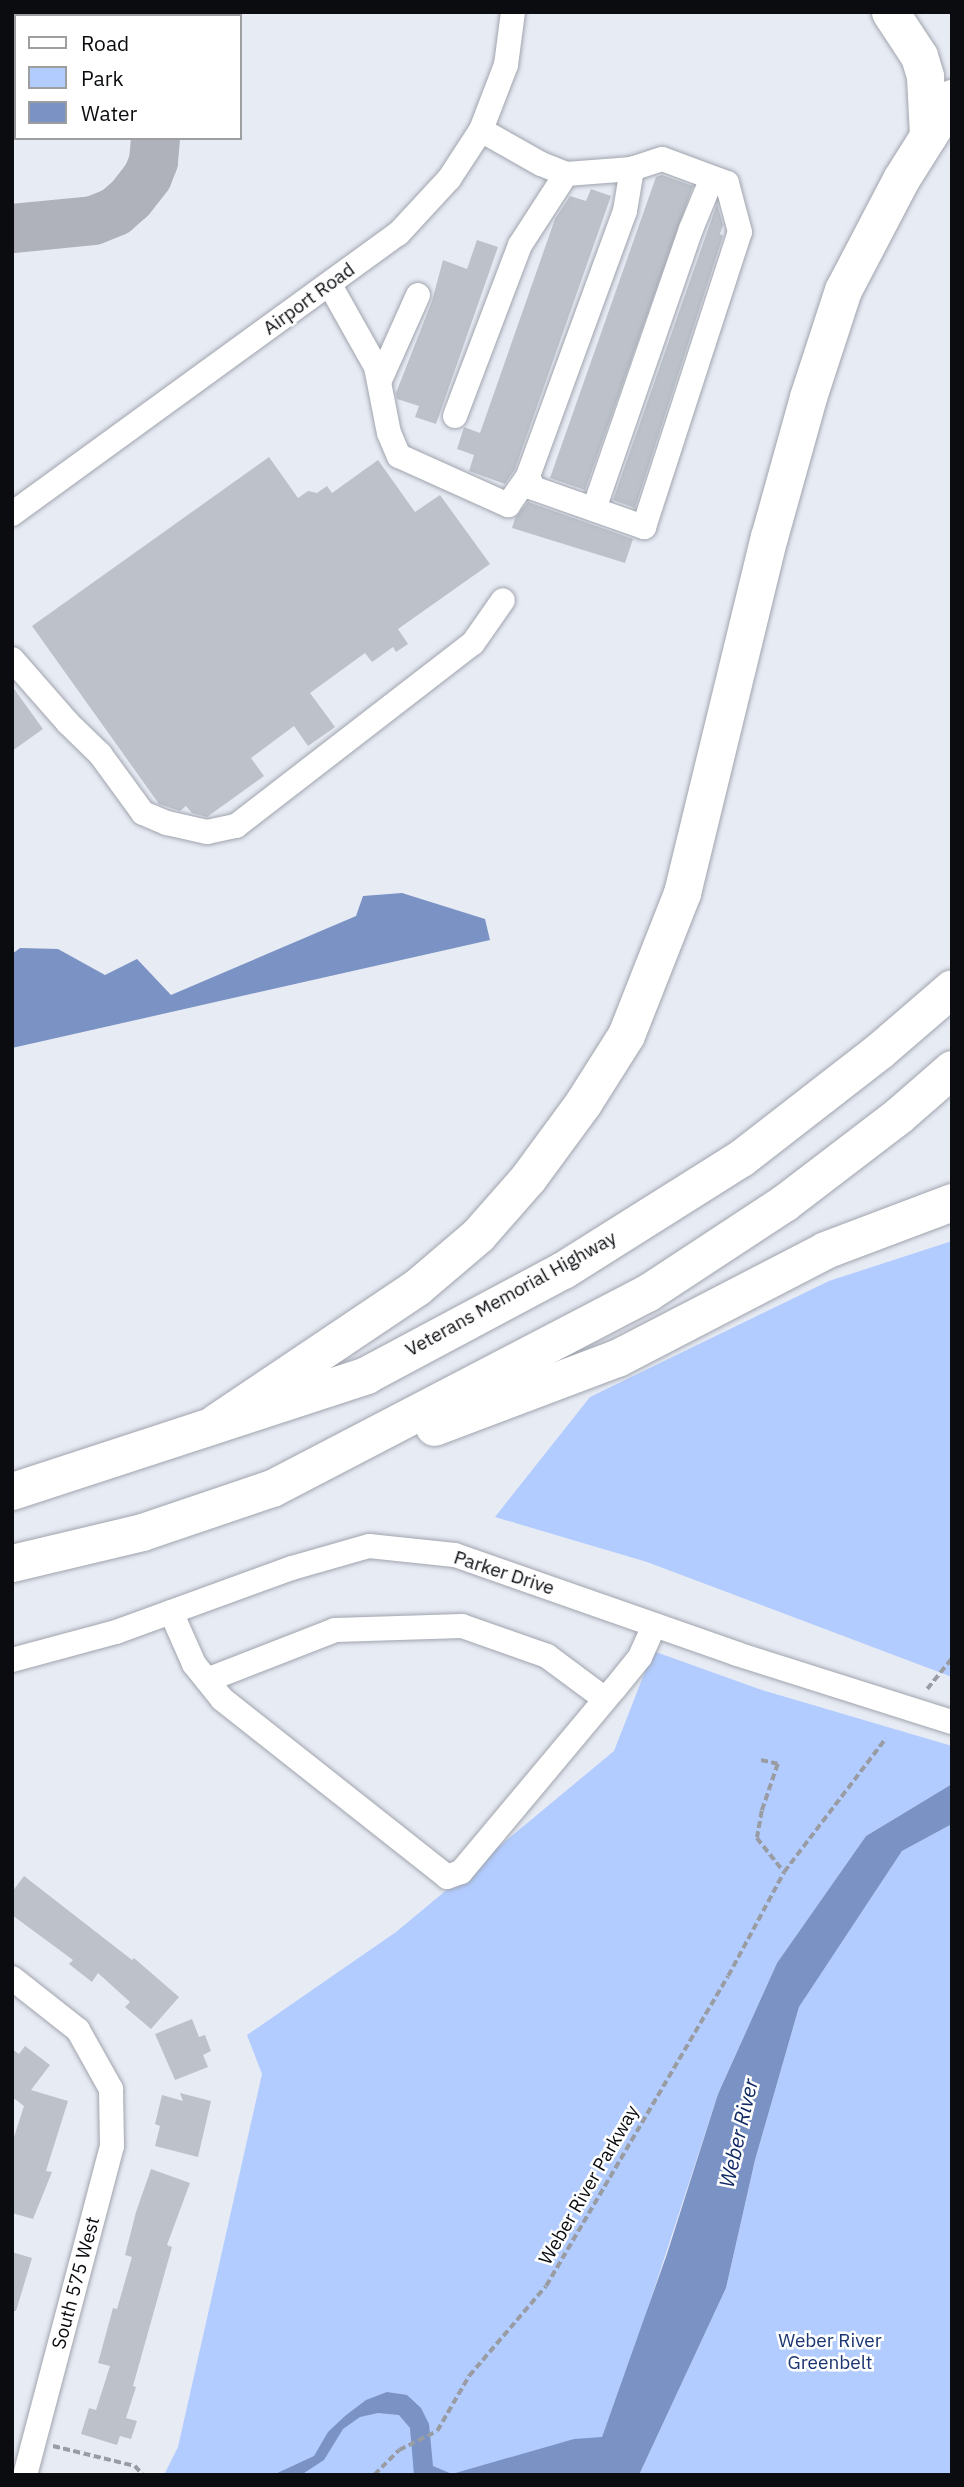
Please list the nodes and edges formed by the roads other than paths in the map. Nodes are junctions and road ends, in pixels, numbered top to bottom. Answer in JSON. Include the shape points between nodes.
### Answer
{"nodes":[{"id":1,"x":513,"y":12,"type":"edge"},
{"id":2,"x":890,"y":12,"type":"edge"},
{"id":3,"x":952,"y":98,"type":"edge"},
{"id":4,"x":481,"y":130,"type":"junction"},
{"id":5,"x":928,"y":136,"type":"junction"},
{"id":6,"x":632,"y":169,"type":"junction"},
{"id":7,"x":566,"y":174,"type":"junction"},
{"id":8,"x":712,"y":178,"type":"junction"},
{"id":9,"x":330,"y":285,"type":"junction"},
{"id":10,"x":418,"y":295,"type":"dead end"},
{"id":11,"x":380,"y":380,"type":"junction"},
{"id":12,"x":455,"y":416,"type":"dead end"},
{"id":13,"x":528,"y":476,"type":"junction"},
{"id":14,"x":594,"y":509,"type":"junction"},
{"id":15,"x":12,"y":514,"type":"edge"},
{"id":16,"x":503,"y":600,"type":"dead end"},
{"id":17,"x":12,"y":659,"type":"edge"},
{"id":18,"x":952,"y":988,"type":"edge"},
{"id":19,"x":952,"y":1069,"type":"edge"},
{"id":20,"x":952,"y":1202,"type":"edge"},
{"id":21,"x":216,"y":1422,"type":"junction"},
{"id":22,"x":272,"y":1488,"type":"junction"},
{"id":23,"x":12,"y":1491,"type":"edge"},
{"id":24,"x":12,"y":1563,"type":"edge"},
{"id":25,"x":171,"y":1612,"type":"junction"},
{"id":26,"x":654,"y":1625,"type":"junction"},
{"id":27,"x":12,"y":1660,"type":"edge"},
{"id":28,"x":207,"y":1680,"type":"junction"},
{"id":29,"x":606,"y":1699,"type":"junction"},
{"id":30,"x":952,"y":1723,"type":"edge"},
{"id":31,"x":12,"y":1978,"type":"edge"},
{"id":32,"x":22,"y":2468,"type":"edge"}],
"edges":[{"from":1,"to":4,"type":"street","name":"Airport Road","via":[[506,65]]},
{"from":2,"to":5,"type":"highway","via":[[919,57],[925,76]]},
{"from":3,"to":5,"type":"highway"},
{"from":4,"to":7,"type":"street"},
{"from":4,"to":9,"type":"street","name":"Airport Road","via":[[449,179],[398,234]]},
{"from":5,"to":21,"type":"highway","via":[[843,290],[769,537],[682,893],[626,1035],[528,1178],[478,1235],[417,1287]]},
{"from":6,"to":7,"type":"street"},
{"from":6,"to":8,"type":"street","via":[[662,159]]},
{"from":6,"to":13,"type":"street","via":[[625,211]]},
{"from":7,"to":12,"type":"street","via":[[520,245]]},
{"from":8,"to":14,"type":"street"},
{"from":8,"to":14,"type":"street","via":[[727,183],[740,232],[644,527]]},
{"from":9,"to":11,"type":"street"},
{"from":9,"to":15,"type":"street","name":"Airport Road"},
{"from":10,"to":11,"type":"street"},
{"from":11,"to":13,"type":"street","via":[[399,456],[508,505]]},
{"from":13,"to":14,"type":"street","via":[[533,488]]},
{"from":16,"to":17,"type":"street","via":[[473,643],[236,826],[207,832],[142,813],[100,754]]},
{"from":18,"to":21,"type":"highway","name":"Veterans Memorial Highway","via":[[741,1158],[563,1270],[366,1375]]},
{"from":19,"to":22,"type":"highway","via":[[784,1203],[647,1293]]},
{"from":20,"to":22,"type":"highway","via":[[825,1250],[617,1358]]},
{"from":21,"to":23,"type":"highway","name":"Veterans Memorial Highway"},
{"from":22,"to":24,"type":"highway","via":[[142,1532]]},
{"from":25,"to":26,"type":"street","name":"Parker Drive","via":[[369,1546],[455,1555]]},
{"from":25,"to":27,"type":"street","name":"Parker Drive"},
{"from":25,"to":28,"type":"street","via":[[194,1664]]},
{"from":26,"to":29,"type":"street","via":[[640,1657]]},
{"from":26,"to":30,"type":"street","name":"Parker Drive"},
{"from":28,"to":29,"type":"street","via":[[335,1630],[462,1626],[547,1656]]},
{"from":28,"to":29,"type":"street","via":[[222,1699],[447,1877],[461,1872]]},
{"from":31,"to":32,"type":"street","name":"South 575 West","via":[[78,2030],[111,2089],[112,2146],[34,2442]]}]}
